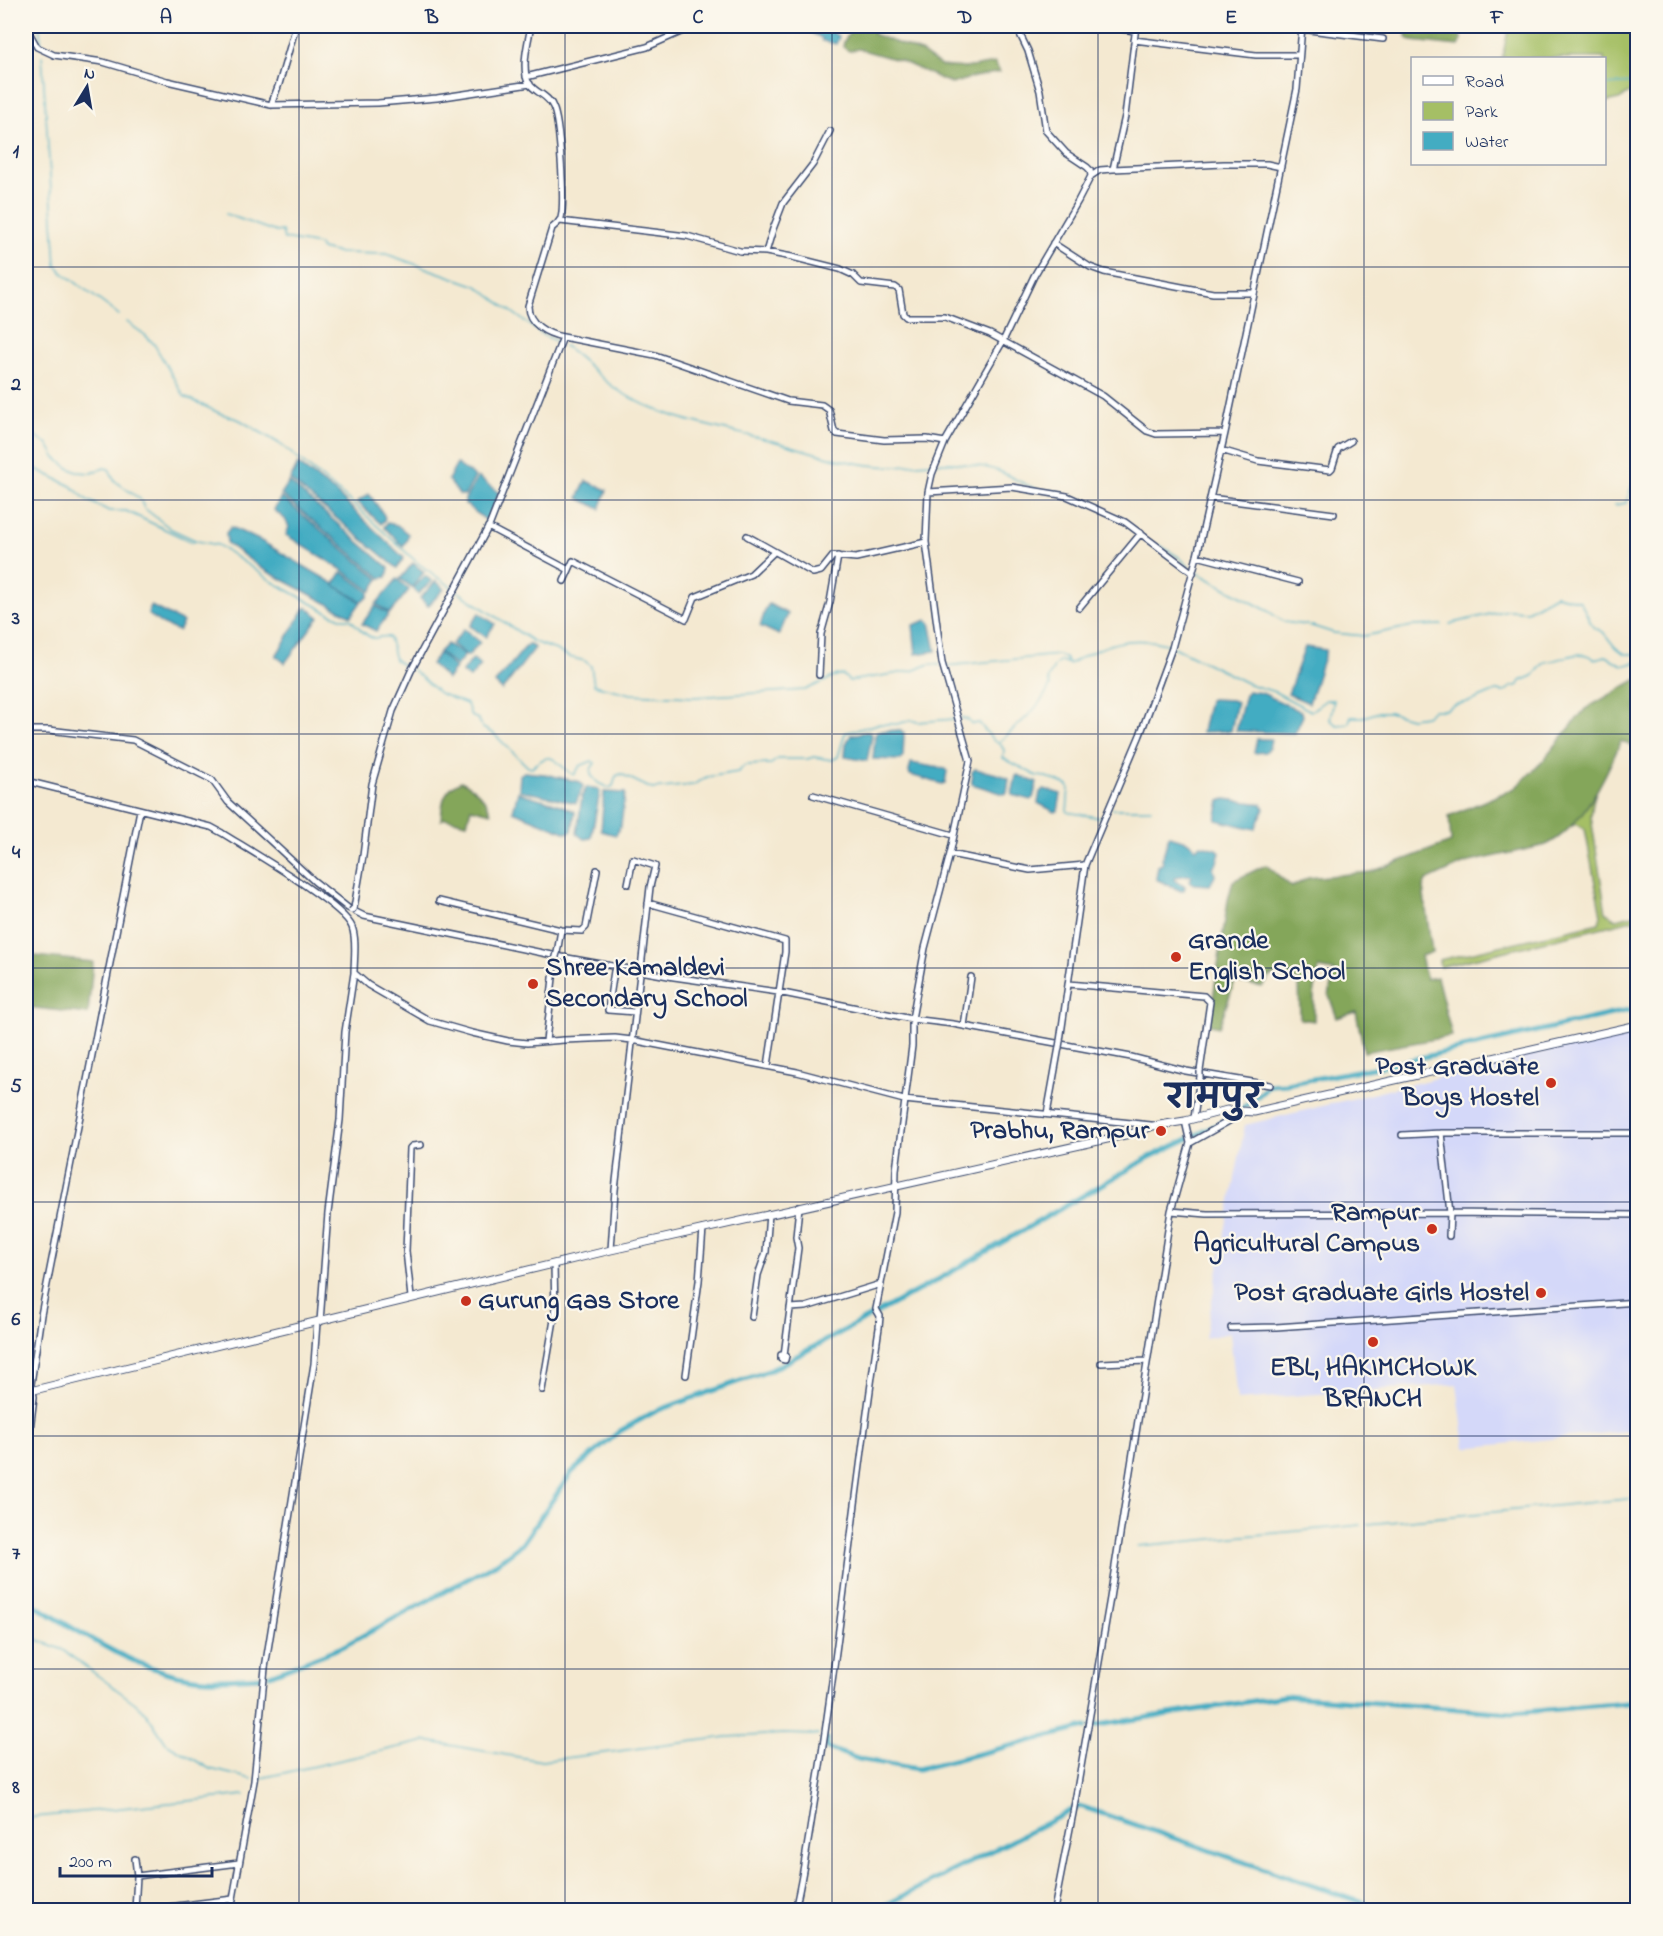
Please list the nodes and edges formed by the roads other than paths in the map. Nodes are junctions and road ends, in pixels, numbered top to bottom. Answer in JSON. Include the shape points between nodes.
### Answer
{"nodes":[{"id":1,"x":296,"y":26,"type":"edge"},
{"id":2,"x":531,"y":26,"type":"edge"},
{"id":3,"x":694,"y":26,"type":"edge"},
{"id":4,"x":1033,"y":26,"type":"edge"},
{"id":5,"x":1068,"y":26,"type":"edge"},
{"id":6,"x":26,"y":27,"type":"edge"},
{"id":7,"x":1017,"y":27,"type":"edge"},
{"id":8,"x":1301,"y":27,"type":"edge"},
{"id":9,"x":1135,"y":28,"type":"edge"},
{"id":10,"x":1383,"y":39,"type":"dead end"},
{"id":11,"x":1134,"y":40,"type":"junction"},
{"id":12,"x":1299,"y":56,"type":"junction"},
{"id":13,"x":526,"y":78,"type":"junction"},
{"id":14,"x":530,"y":84,"type":"junction"},
{"id":15,"x":271,"y":105,"type":"junction"},
{"id":16,"x":830,"y":130,"type":"dead end"},
{"id":17,"x":1281,"y":167,"type":"junction"},
{"id":18,"x":1113,"y":169,"type":"junction"},
{"id":19,"x":1091,"y":176,"type":"junction"},
{"id":20,"x":560,"y":221,"type":"junction"},
{"id":21,"x":1053,"y":243,"type":"junction"},
{"id":22,"x":766,"y":252,"type":"junction"},
{"id":23,"x":1254,"y":293,"type":"junction"},
{"id":24,"x":563,"y":337,"type":"junction"},
{"id":25,"x":1003,"y":341,"type":"junction"},
{"id":26,"x":1225,"y":433,"type":"junction"},
{"id":27,"x":1351,"y":441,"type":"dead end"},
{"id":28,"x":945,"y":442,"type":"junction"},
{"id":29,"x":1221,"y":450,"type":"junction"},
{"id":30,"x":928,"y":492,"type":"junction"},
{"id":31,"x":1210,"y":498,"type":"junction"},
{"id":32,"x":1334,"y":514,"type":"dead end"},
{"id":33,"x":488,"y":527,"type":"junction"},
{"id":34,"x":1141,"y":533,"type":"junction"},
{"id":35,"x":747,"y":536,"type":"dead end"},
{"id":36,"x":926,"y":542,"type":"junction"},
{"id":37,"x":774,"y":552,"type":"junction"},
{"id":38,"x":838,"y":556,"type":"junction"},
{"id":39,"x":1197,"y":556,"type":"junction"},
{"id":40,"x":568,"y":570,"type":"junction"},
{"id":41,"x":1193,"y":573,"type":"junction"},
{"id":42,"x":564,"y":581,"type":"dead end"},
{"id":43,"x":1298,"y":582,"type":"dead end"},
{"id":44,"x":1079,"y":608,"type":"dead end"},
{"id":45,"x":819,"y":675,"type":"dead end"},
{"id":46,"x":26,"y":730,"type":"edge"},
{"id":47,"x":26,"y":781,"type":"edge"},
{"id":48,"x":813,"y":795,"type":"dead end"},
{"id":49,"x":140,"y":810,"type":"junction"},
{"id":50,"x":953,"y":835,"type":"junction"},
{"id":51,"x":950,"y":854,"type":"junction"},
{"id":52,"x":1085,"y":865,"type":"junction"},
{"id":53,"x":597,"y":870,"type":"dead end"},
{"id":54,"x":628,"y":884,"type":"dead end"},
{"id":55,"x":439,"y":900,"type":"dead end"},
{"id":56,"x":648,"y":903,"type":"junction"},
{"id":57,"x":346,"y":917,"type":"junction"},
{"id":58,"x":561,"y":930,"type":"junction"},
{"id":59,"x":614,"y":970,"type":"dead end"},
{"id":60,"x":354,"y":973,"type":"junction"},
{"id":61,"x":971,"y":976,"type":"dead end"},
{"id":62,"x":1069,"y":984,"type":"junction"},
{"id":63,"x":778,"y":992,"type":"junction"},
{"id":64,"x":635,"y":1012,"type":"junction"},
{"id":65,"x":912,"y":1018,"type":"junction"},
{"id":66,"x":1638,"y":1024,"type":"edge"},
{"id":67,"x":964,"y":1026,"type":"junction"},
{"id":68,"x":632,"y":1040,"type":"junction"},
{"id":69,"x":546,"y":1041,"type":"junction"},
{"id":70,"x":768,"y":1066,"type":"junction"},
{"id":71,"x":1270,"y":1085,"type":"dead end"},
{"id":72,"x":904,"y":1100,"type":"junction"},
{"id":73,"x":1243,"y":1112,"type":"junction"},
{"id":74,"x":1047,"y":1114,"type":"junction"},
{"id":75,"x":1194,"y":1118,"type":"junction"},
{"id":76,"x":1185,"y":1121,"type":"junction"},
{"id":77,"x":1153,"y":1126,"type":"junction"},
{"id":78,"x":1441,"y":1133,"type":"junction"},
{"id":79,"x":1638,"y":1133,"type":"edge"},
{"id":80,"x":1402,"y":1135,"type":"dead end"},
{"id":81,"x":1191,"y":1141,"type":"junction"},
{"id":82,"x":421,"y":1145,"type":"dead end"},
{"id":83,"x":896,"y":1186,"type":"junction"},
{"id":84,"x":799,"y":1207,"type":"junction"},
{"id":85,"x":1171,"y":1211,"type":"junction"},
{"id":86,"x":1450,"y":1213,"type":"junction"},
{"id":87,"x":769,"y":1214,"type":"junction"},
{"id":88,"x":1638,"y":1215,"type":"edge"},
{"id":89,"x":703,"y":1229,"type":"junction"},
{"id":90,"x":1449,"y":1236,"type":"dead end"},
{"id":91,"x":611,"y":1250,"type":"junction"},
{"id":92,"x":554,"y":1264,"type":"junction"},
{"id":93,"x":881,"y":1284,"type":"junction"},
{"id":94,"x":411,"y":1297,"type":"junction"},
{"id":95,"x":1638,"y":1302,"type":"edge"},
{"id":96,"x":790,"y":1308,"type":"junction"},
{"id":97,"x":752,"y":1317,"type":"dead end"},
{"id":98,"x":318,"y":1322,"type":"junction"},
{"id":99,"x":1231,"y":1328,"type":"dead end"},
{"id":100,"x":784,"y":1354,"type":"dead end"},
{"id":101,"x":1147,"y":1361,"type":"junction"},
{"id":102,"x":1101,"y":1363,"type":"dead end"},
{"id":103,"x":686,"y":1376,"type":"dead end"},
{"id":104,"x":542,"y":1390,"type":"dead end"},
{"id":105,"x":30,"y":1391,"type":"edge"},
{"id":106,"x":26,"y":1462,"type":"edge"},
{"id":107,"x":135,"y":1858,"type":"dead end"},
{"id":108,"x":239,"y":1863,"type":"junction"},
{"id":109,"x":137,"y":1876,"type":"junction"},
{"id":110,"x":233,"y":1899,"type":"junction"},
{"id":111,"x":135,"y":1911,"type":"edge"},
{"id":112,"x":144,"y":1911,"type":"edge"},
{"id":113,"x":231,"y":1911,"type":"edge"},
{"id":114,"x":795,"y":1911,"type":"edge"},
{"id":115,"x":1053,"y":1911,"type":"edge"}],
"edges":[{"from":1,"to":15,"type":"street"},
{"from":2,"to":13,"type":"street"},
{"from":3,"to":13,"type":"street","via":[[647,47]]},
{"from":4,"to":7,"type":"street"},
{"from":5,"to":9,"type":"street"},
{"from":6,"to":15,"type":"street","via":[[37,47],[54,55],[103,62]]},
{"from":7,"to":19,"type":"street","via":[[1040,91],[1046,131],[1066,153],[1087,166]]},
{"from":8,"to":10,"type":"street"},
{"from":8,"to":12,"type":"street"},
{"from":9,"to":11,"type":"street"},
{"from":11,"to":12,"type":"street","via":[[1256,55]]},
{"from":11,"to":18,"type":"street","via":[[1125,116]]},
{"from":12,"to":17,"type":"street","via":[[1297,89]]},
{"from":13,"to":14,"type":"street"},
{"from":14,"to":15,"type":"street","via":[[378,104]]},
{"from":14,"to":20,"type":"street","via":[[554,107],[561,166]]},
{"from":16,"to":22,"type":"street","via":[[813,164],[783,203]]},
{"from":17,"to":18,"type":"street","via":[[1224,164]]},
{"from":17,"to":23,"type":"street"},
{"from":18,"to":19,"type":"street","via":[[1096,171]]},
{"from":19,"to":21,"type":"street"},
{"from":20,"to":22,"type":"street","via":[[687,236],[740,251]]},
{"from":20,"to":24,"type":"street","via":[[552,228],[528,314],[530,320],[554,336]]},
{"from":21,"to":23,"type":"street","via":[[1104,272],[1213,292]]},
{"from":21,"to":25,"type":"street"},
{"from":22,"to":25,"type":"street","via":[[840,269],[853,274],[861,283],[895,287],[906,317],[945,317]]},
{"from":23,"to":26,"type":"street"},
{"from":24,"to":28,"type":"street","via":[[655,355],[788,401],[822,405],[829,410],[837,434]]},
{"from":24,"to":33,"type":"street"},
{"from":25,"to":26,"type":"street","via":[[1103,396],[1147,431]]},
{"from":25,"to":28,"type":"street"},
{"from":26,"to":29,"type":"street"},
{"from":27,"to":29,"type":"street","via":[[1338,449],[1329,470],[1258,461]]},
{"from":28,"to":30,"type":"street"},
{"from":29,"to":31,"type":"street"},
{"from":30,"to":34,"type":"street","via":[[1001,487],[1059,493]]},
{"from":30,"to":36,"type":"street"},
{"from":31,"to":32,"type":"street"},
{"from":31,"to":39,"type":"street"},
{"from":33,"to":40,"type":"street"},
{"from":33,"to":57,"type":"street","via":[[393,711],[372,784],[363,856],[352,909]]},
{"from":34,"to":41,"type":"street"},
{"from":34,"to":44,"type":"street"},
{"from":35,"to":37,"type":"street"},
{"from":36,"to":38,"type":"street","via":[[856,558]]},
{"from":36,"to":50,"type":"street","via":[[943,666],[970,761]]},
{"from":37,"to":38,"type":"street","via":[[813,573],[821,572],[833,556]]},
{"from":37,"to":40,"type":"street","via":[[751,574],[695,597],[686,619],[573,561]]},
{"from":38,"to":45,"type":"street","via":[[821,634]]},
{"from":39,"to":41,"type":"street"},
{"from":39,"to":43,"type":"street"},
{"from":40,"to":42,"type":"street"},
{"from":41,"to":52,"type":"street","via":[[1173,646]]},
{"from":46,"to":63,"type":"street","via":[[133,740],[212,780],[228,802],[314,881],[364,916],[561,957]]},
{"from":47,"to":49,"type":"street"},
{"from":48,"to":50,"type":"street"},
{"from":49,"to":57,"type":"street","via":[[211,827]]},
{"from":49,"to":105,"type":"street","via":[[41,1315]]},
{"from":50,"to":51,"type":"street"},
{"from":51,"to":52,"type":"street","via":[[1030,870]]},
{"from":51,"to":65,"type":"street"},
{"from":52,"to":62,"type":"street"},
{"from":53,"to":58,"type":"street","via":[[586,927],[582,931]]},
{"from":54,"to":56,"type":"street","via":[[633,858],[655,866]]},
{"from":55,"to":58,"type":"street"},
{"from":56,"to":63,"type":"street","via":[[785,942]]},
{"from":56,"to":64,"type":"street"},
{"from":57,"to":60,"type":"street","via":[[354,938]]},
{"from":58,"to":69,"type":"street","bridge":true},
{"from":59,"to":64,"type":"street","via":[[608,1010]]},
{"from":60,"to":69,"type":"street","via":[[368,986],[430,1021],[508,1041]]},
{"from":60,"to":98,"type":"street"},
{"from":61,"to":67,"type":"street"},
{"from":62,"to":74,"type":"street"},
{"from":62,"to":75,"type":"street","via":[[1209,999]]},
{"from":63,"to":65,"type":"street"},
{"from":63,"to":70,"type":"street"},
{"from":64,"to":68,"type":"street"},
{"from":65,"to":67,"type":"street"},
{"from":65,"to":72,"type":"street"},
{"from":66,"to":73,"type":"main road","via":[[1266,1110]]},
{"from":67,"to":71,"type":"street"},
{"from":68,"to":69,"type":"street"},
{"from":68,"to":70,"type":"street"},
{"from":68,"to":91,"type":"street"},
{"from":70,"to":72,"type":"street"},
{"from":72,"to":74,"type":"street"},
{"from":72,"to":83,"type":"street"},
{"from":73,"to":75,"type":"main road","via":[[1227,1110]]},
{"from":73,"to":81,"type":"street"},
{"from":74,"to":77,"type":"street"},
{"from":75,"to":76,"type":"main road"},
{"from":76,"to":77,"type":"main road"},
{"from":76,"to":81,"type":"street"},
{"from":77,"to":83,"type":"main road"},
{"from":78,"to":79,"type":"street"},
{"from":78,"to":80,"type":"street"},
{"from":78,"to":86,"type":"street"},
{"from":81,"to":85,"type":"street"},
{"from":82,"to":94,"type":"street","via":[[410,1148],[406,1251]]},
{"from":83,"to":84,"type":"main road"},
{"from":83,"to":93,"type":"street"},
{"from":84,"to":87,"type":"main road"},
{"from":84,"to":96,"type":"street"},
{"from":85,"to":86,"type":"street"},
{"from":85,"to":101,"type":"street"},
{"from":86,"to":88,"type":"street"},
{"from":86,"to":90,"type":"street"},
{"from":87,"to":89,"type":"main road"},
{"from":87,"to":97,"type":"street","via":[[766,1252]]},
{"from":89,"to":91,"type":"main road"},
{"from":89,"to":103,"type":"street"},
{"from":91,"to":92,"type":"main road"},
{"from":92,"to":94,"type":"main road"},
{"from":92,"to":104,"type":"street","via":[[555,1314]]},
{"from":93,"to":96,"type":"street","via":[[806,1307]]},
{"from":93,"to":114,"type":"street","via":[[827,1718]]},
{"from":94,"to":98,"type":"main road"},
{"from":95,"to":99,"type":"street"},
{"from":96,"to":100,"type":"street"},
{"from":98,"to":105,"type":"main road"},
{"from":98,"to":108,"type":"street"},
{"from":101,"to":102,"type":"street"},
{"from":101,"to":115,"type":"street","via":[[1110,1598]]},
{"from":105,"to":106,"type":"street","via":[[34,1397]]},
{"from":107,"to":109,"type":"street"},
{"from":108,"to":109,"type":"street"},
{"from":108,"to":110,"type":"street"},
{"from":109,"to":111,"type":"street"},
{"from":110,"to":112,"type":"street"},
{"from":110,"to":113,"type":"street"}]}
